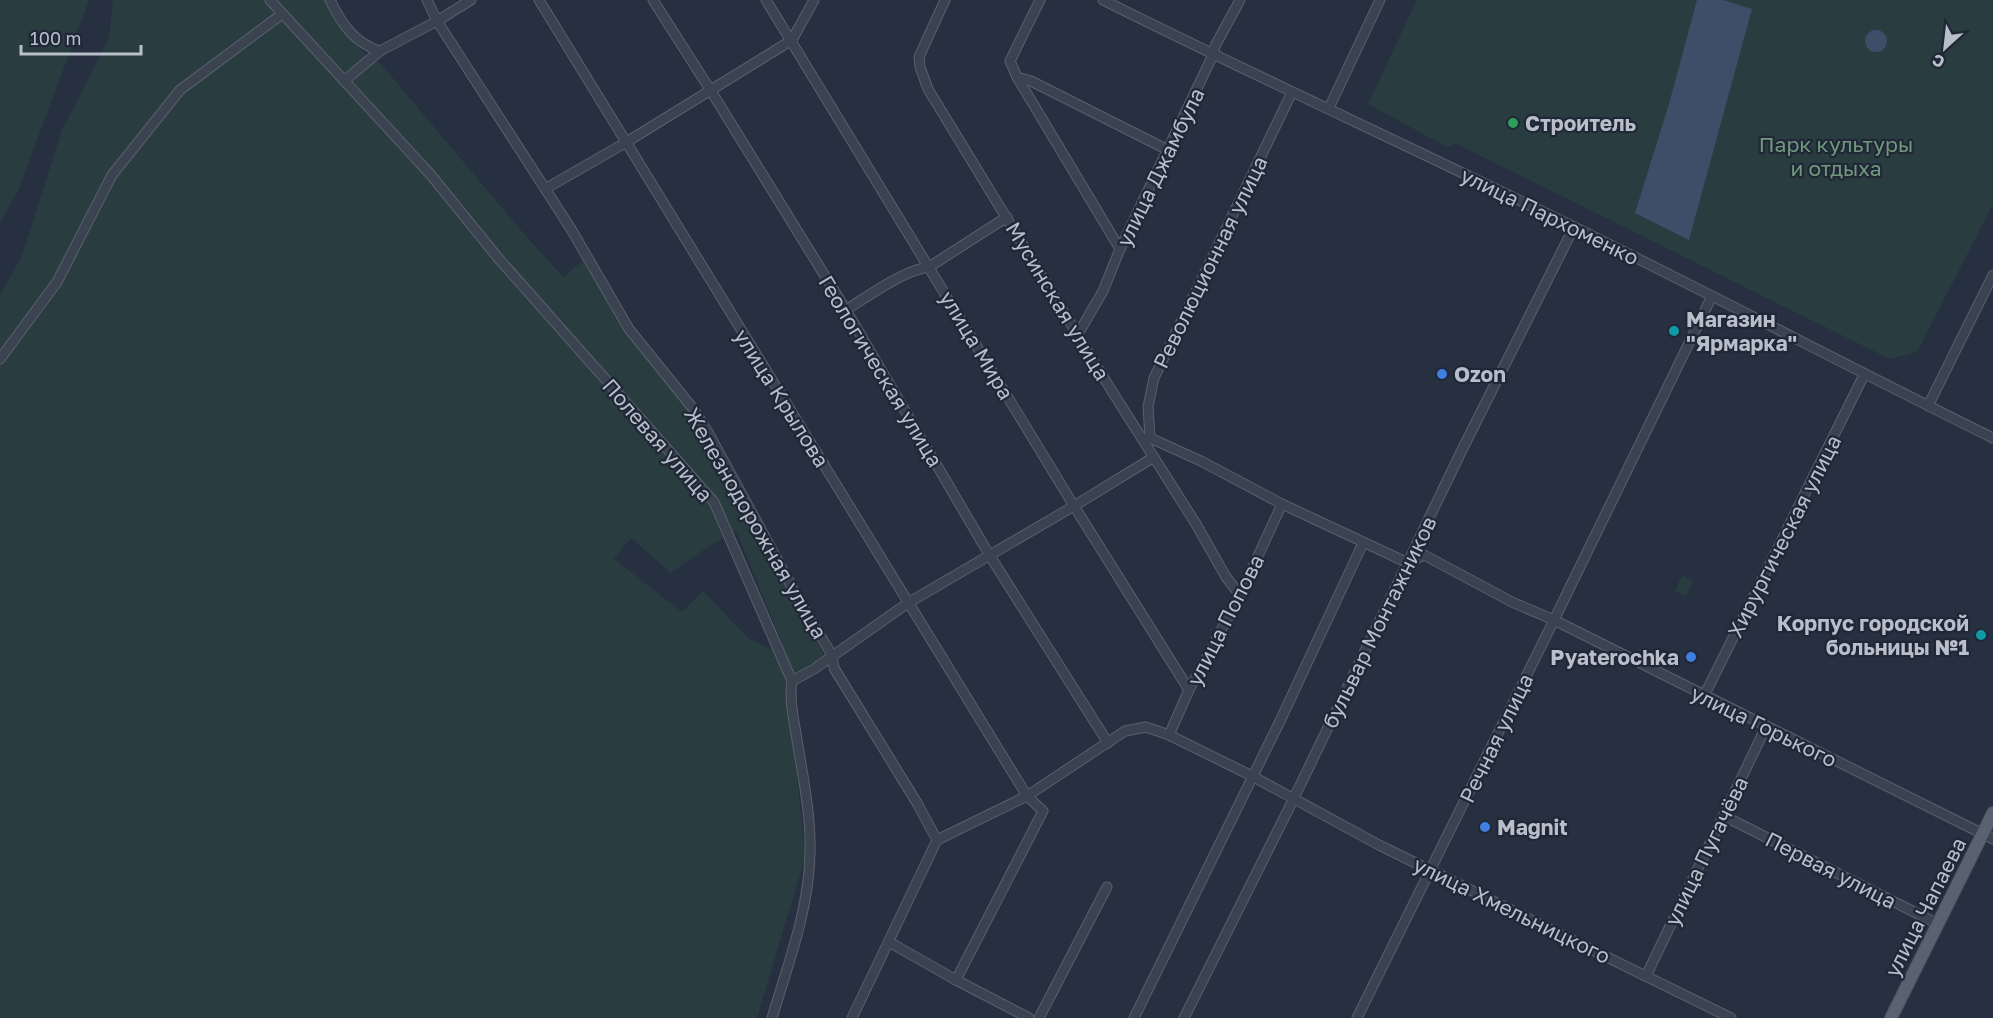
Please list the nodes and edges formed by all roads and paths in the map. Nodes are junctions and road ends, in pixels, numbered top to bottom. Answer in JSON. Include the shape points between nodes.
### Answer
{"nodes":[{"id":1,"x":270,"y":0,"type":"edge"},
{"id":2,"x":330,"y":0,"type":"edge"},
{"id":3,"x":428,"y":0,"type":"edge"},
{"id":4,"x":471,"y":0,"type":"edge"},
{"id":5,"x":539,"y":0,"type":"edge"},
{"id":6,"x":653,"y":0,"type":"edge"},
{"id":7,"x":766,"y":0,"type":"edge"},
{"id":8,"x":814,"y":0,"type":"edge"},
{"id":9,"x":945,"y":0,"type":"edge"},
{"id":10,"x":1040,"y":0,"type":"edge"},
{"id":11,"x":1103,"y":0,"type":"edge"},
{"id":12,"x":1240,"y":0,"type":"edge"},
{"id":13,"x":1380,"y":0,"type":"edge"},
{"id":14,"x":282,"y":14,"type":"junction"},
{"id":15,"x":437,"y":21,"type":"junction"},
{"id":16,"x":792,"y":40,"type":"junction"},
{"id":17,"x":380,"y":51,"type":"junction"},
{"id":18,"x":1213,"y":55,"type":"junction"},
{"id":19,"x":1017,"y":77,"type":"junction"},
{"id":20,"x":344,"y":81,"type":"junction"},
{"id":21,"x":711,"y":91,"type":"junction"},
{"id":22,"x":1292,"y":92,"type":"junction"},
{"id":23,"x":1329,"y":108,"type":"junction"},
{"id":24,"x":625,"y":143,"type":"junction"},
{"id":25,"x":1168,"y":150,"type":"junction"},
{"id":26,"x":545,"y":189,"type":"junction"},
{"id":27,"x":1008,"y":217,"type":"junction"},
{"id":28,"x":1574,"y":227,"type":"junction"},
{"id":29,"x":1120,"y":249,"type":"junction"},
{"id":30,"x":929,"y":267,"type":"junction"},
{"id":31,"x":1993,"y":274,"type":"edge"},
{"id":32,"x":1712,"y":296,"type":"junction"},
{"id":33,"x":846,"y":310,"type":"junction"},
{"id":34,"x":1078,"y":334,"type":"junction"},
{"id":35,"x":0,"y":359,"type":"edge"},
{"id":36,"x":1864,"y":375,"type":"junction"},
{"id":37,"x":1928,"y":406,"type":"junction"},
{"id":38,"x":1993,"y":438,"type":"edge"},
{"id":39,"x":1147,"y":439,"type":"junction"},
{"id":40,"x":1154,"y":457,"type":"junction"},
{"id":41,"x":1282,"y":504,"type":"junction"},
{"id":42,"x":1074,"y":506,"type":"junction"},
{"id":43,"x":1363,"y":543,"type":"junction"},
{"id":44,"x":990,"y":556,"type":"junction"},
{"id":45,"x":1408,"y":563,"type":"junction"},
{"id":46,"x":1239,"y":594,"type":"junction"},
{"id":47,"x":908,"y":603,"type":"junction"},
{"id":48,"x":1554,"y":620,"type":"junction"},
{"id":49,"x":832,"y":655,"type":"junction"},
{"id":50,"x":792,"y":681,"type":"junction"},
{"id":51,"x":1189,"y":690,"type":"junction"},
{"id":52,"x":1704,"y":696,"type":"junction"},
{"id":53,"x":1766,"y":727,"type":"junction"},
{"id":54,"x":1169,"y":735,"type":"junction"},
{"id":55,"x":1108,"y":743,"type":"junction"},
{"id":56,"x":1252,"y":776,"type":"junction"},
{"id":57,"x":1026,"y":796,"type":"junction"},
{"id":58,"x":1294,"y":798,"type":"junction"},
{"id":59,"x":1993,"y":813,"type":"edge"},
{"id":60,"x":1724,"y":816,"type":"junction"},
{"id":61,"x":1988,"y":837,"type":"edge"},
{"id":62,"x":937,"y":840,"type":"junction"},
{"id":63,"x":1431,"y":870,"type":"junction"},
{"id":64,"x":1107,"y":887,"type":"dead end"},
{"id":65,"x":1938,"y":924,"type":"junction"},
{"id":66,"x":890,"y":942,"type":"junction"},
{"id":67,"x":1646,"y":976,"type":"junction"},
{"id":68,"x":957,"y":980,"type":"junction"},
{"id":69,"x":772,"y":1018,"type":"edge"},
{"id":70,"x":852,"y":1018,"type":"edge"},
{"id":71,"x":1029,"y":1018,"type":"edge"},
{"id":72,"x":1039,"y":1018,"type":"edge"},
{"id":73,"x":1134,"y":1018,"type":"edge"},
{"id":74,"x":1184,"y":1018,"type":"edge"},
{"id":75,"x":1357,"y":1018,"type":"edge"},
{"id":76,"x":1731,"y":1018,"type":"edge"},
{"id":77,"x":1892,"y":1018,"type":"edge"}],
"edges":[{"from":1,"to":14,"type":"street","name":"Полевая улица"},
{"from":2,"to":17,"type":"street","via":[[350,32],[368,48]]},
{"from":3,"to":15,"type":"street","name":"Железнодорожная улица"},
{"from":4,"to":15,"type":"street"},
{"from":5,"to":24,"type":"street","name":"улица Крылова"},
{"from":6,"to":21,"type":"street","name":"Геологическая улица"},
{"from":7,"to":16,"type":"street","name":"улица Мира"},
{"from":8,"to":16,"type":"street"},
{"from":9,"to":27,"type":"street","name":"Мусинская улица","via":[[922,47],[920,67],[928,89]]},
{"from":10,"to":19,"type":"street","via":[[1010,61]]},
{"from":11,"to":18,"type":"street","name":"улица Пархоменко"},
{"from":12,"to":18,"type":"street","name":"улица Джамбула"},
{"from":13,"to":23,"type":"street"},
{"from":14,"to":20,"type":"street","name":"Полевая улица"},
{"from":14,"to":35,"type":"street","via":[[180,90],[112,175],[57,282]]},
{"from":15,"to":17,"type":"street"},
{"from":15,"to":26,"type":"street","name":"Железнодорожная улица"},
{"from":16,"to":21,"type":"street"},
{"from":16,"to":30,"type":"street","name":"улица Мира"},
{"from":17,"to":20,"type":"street"},
{"from":18,"to":22,"type":"street","name":"улица Пархоменко"},
{"from":18,"to":25,"type":"street","name":"улица Джамбула"},
{"from":19,"to":25,"type":"street"},
{"from":19,"to":29,"type":"street"},
{"from":20,"to":50,"type":"street","name":"Полевая улица","via":[[430,174],[714,502]]},
{"from":21,"to":24,"type":"street"},
{"from":21,"to":33,"type":"street","name":"Геологическая улица"},
{"from":22,"to":23,"type":"street","name":"улица Пархоменко"},
{"from":22,"to":39,"type":"street","name":"Революционная улица","via":[[1154,378]]},
{"from":23,"to":28,"type":"street","name":"улица Пархоменко"},
{"from":24,"to":26,"type":"street"},
{"from":24,"to":47,"type":"street","name":"улица Крылова"},
{"from":25,"to":29,"type":"street","name":"улица Джамбула"},
{"from":26,"to":49,"type":"street","name":"Железнодорожная улица","via":[[629,330],[695,411]]},
{"from":27,"to":30,"type":"street"},
{"from":27,"to":34,"type":"street","name":"Мусинская улица"},
{"from":28,"to":32,"type":"street","name":"улица Пархоменко"},
{"from":28,"to":45,"type":"street","name":"бульвар Монтажников"},
{"from":29,"to":34,"type":"street","name":"улица Джамбула"},
{"from":30,"to":33,"type":"street","via":[[919,268]]},
{"from":30,"to":42,"type":"street","name":"улица Мира"},
{"from":31,"to":37,"type":"street"},
{"from":32,"to":36,"type":"street","name":"улица Пархоменко"},
{"from":32,"to":48,"type":"street","name":"Речная улица"},
{"from":33,"to":44,"type":"street","name":"Геологическая улица"},
{"from":34,"to":39,"type":"street","name":"Мусинская улица"},
{"from":36,"to":37,"type":"street","name":"улица Пархоменко"},
{"from":36,"to":52,"type":"street","name":"Хирургическая улица"},
{"from":37,"to":38,"type":"street","name":"улица Пархоменко"},
{"from":39,"to":40,"type":"street","name":"Мусинская улица"},
{"from":39,"to":41,"type":"street","via":[[1201,461]]},
{"from":40,"to":42,"type":"street"},
{"from":40,"to":46,"type":"street","name":"Мусинская улица"},
{"from":41,"to":43,"type":"street"},
{"from":41,"to":46,"type":"street","name":"улица Попова"},
{"from":42,"to":44,"type":"street"},
{"from":42,"to":51,"type":"street","name":"улица Мира"},
{"from":43,"to":45,"type":"street"},
{"from":43,"to":56,"type":"street"},
{"from":44,"to":47,"type":"street"},
{"from":44,"to":55,"type":"street","name":"Геологическая улица"},
{"from":45,"to":48,"type":"street","name":"улица Горького","via":[[1425,555]]},
{"from":45,"to":58,"type":"street","name":"бульвар Монтажников"},
{"from":46,"to":51,"type":"street","name":"улица Попова"},
{"from":47,"to":49,"type":"street"},
{"from":47,"to":57,"type":"street","name":"улица Крылова"},
{"from":48,"to":52,"type":"street","name":"улица Горького"},
{"from":48,"to":63,"type":"street","name":"Речная улица"},
{"from":49,"to":50,"type":"street"},
{"from":49,"to":62,"type":"street","name":"Железнодорожная улица","via":[[834,668]]},
{"from":50,"to":69,"type":"street","name":"Полевая улица","via":[[790,694],[806,795],[810,854],[802,916]]},
{"from":51,"to":54,"type":"street","name":"улица Попова"},
{"from":52,"to":53,"type":"street","name":"улица Горького"},
{"from":53,"to":60,"type":"street","name":"улица Пугачёва"},
{"from":53,"to":61,"type":"street","name":"улица Горького"},
{"from":54,"to":55,"type":"street","name":"улица Хмельницкого","via":[[1146,727],[1125,731]]},
{"from":54,"to":56,"type":"street","name":"улица Хмельницкого"},
{"from":55,"to":57,"type":"street","name":"улица Хмельницкого"},
{"from":56,"to":58,"type":"street","name":"улица Хмельницкого"},
{"from":56,"to":73,"type":"street"},
{"from":57,"to":62,"type":"street","name":"улица Хмельницкого"},
{"from":57,"to":68,"type":"street","name":"улица Крылова","via":[[1043,811]]},
{"from":58,"to":63,"type":"street","name":"улица Хмельницкого"},
{"from":58,"to":74,"type":"street","name":"бульвар Монтажников"},
{"from":59,"to":61,"type":"main road","name":"улица Чапаева"},
{"from":60,"to":65,"type":"street","name":"Первая улица"},
{"from":60,"to":67,"type":"street","name":"улица Пугачёва"},
{"from":61,"to":65,"type":"main road","name":"улица Чапаева"},
{"from":62,"to":66,"type":"street"},
{"from":63,"to":67,"type":"street","name":"улица Хмельницкого"},
{"from":63,"to":75,"type":"street","name":"Речная улица"},
{"from":64,"to":72,"type":"street"},
{"from":65,"to":77,"type":"main road","name":"улица Чапаева"},
{"from":66,"to":68,"type":"street"},
{"from":66,"to":70,"type":"street"},
{"from":67,"to":76,"type":"street","name":"улица Хмельницкого"},
{"from":68,"to":71,"type":"street"}]}
